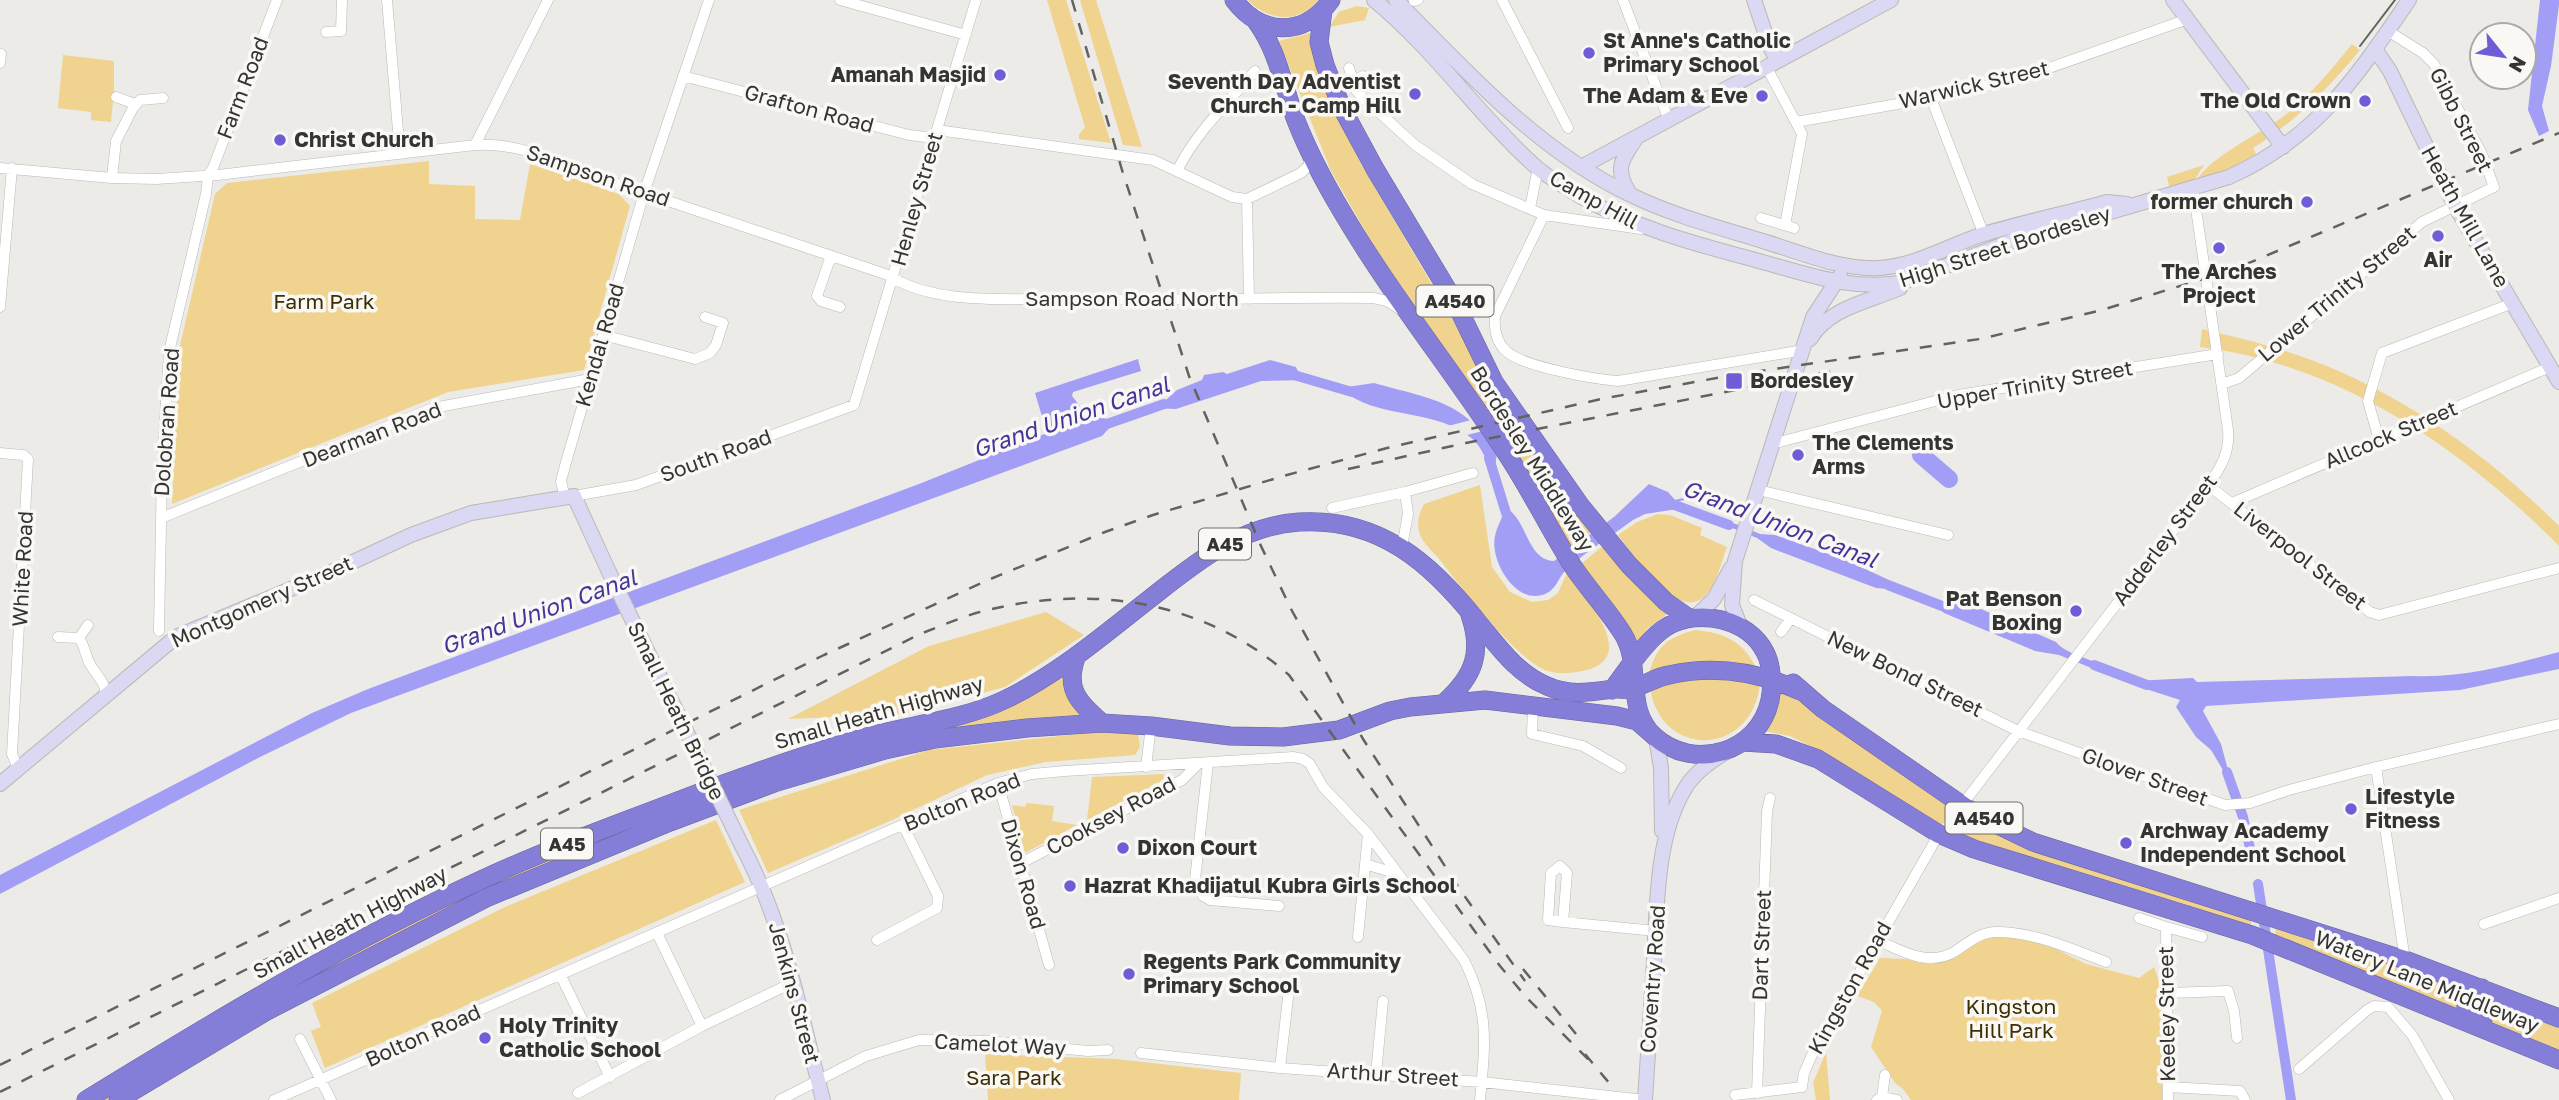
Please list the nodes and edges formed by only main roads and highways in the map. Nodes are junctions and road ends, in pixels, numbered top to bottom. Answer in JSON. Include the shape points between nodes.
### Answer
{"nodes":[{"id":1,"x":1220,"y":0,"type":"edge"},
{"id":2,"x":1374,"y":0,"type":"edge"},
{"id":3,"x":1396,"y":0,"type":"edge"},
{"id":4,"x":1754,"y":0,"type":"edge"},
{"id":5,"x":1891,"y":0,"type":"edge"},
{"id":6,"x":2173,"y":0,"type":"edge"},
{"id":7,"x":2409,"y":0,"type":"edge"},
{"id":8,"x":1330,"y":3,"type":"edge"},
{"id":9,"x":1245,"y":12,"type":"edge"},
{"id":10,"x":2375,"y":49,"type":"junction"},
{"id":11,"x":1772,"y":63,"type":"junction"},
{"id":12,"x":1638,"y":136,"type":"junction"},
{"id":13,"x":2283,"y":147,"type":"junction"},
{"id":14,"x":1581,"y":167,"type":"junction"},
{"id":15,"x":1567,"y":188,"type":"junction"},
{"id":16,"x":1631,"y":195,"type":"junction"},
{"id":17,"x":2132,"y":205,"type":"junction"},
{"id":18,"x":1846,"y":265,"type":"junction"},
{"id":19,"x":1802,"y":273,"type":"junction"},
{"id":20,"x":1926,"y":274,"type":"junction"},
{"id":21,"x":1836,"y":282,"type":"junction"},
{"id":22,"x":1813,"y":317,"type":"junction"},
{"id":23,"x":1804,"y":350,"type":"junction"},
{"id":24,"x":2559,"y":382,"type":"edge"},
{"id":25,"x":570,"y":497,"type":"joint"},
{"id":26,"x":1735,"y":561,"type":"junction"},
{"id":27,"x":1467,"y":608,"type":"junction"},
{"id":28,"x":1692,"y":617,"type":"junction"},
{"id":29,"x":1741,"y":628,"type":"junction"},
{"id":30,"x":1765,"y":652,"type":"junction"},
{"id":31,"x":1077,"y":655,"type":"junction"},
{"id":32,"x":1634,"y":663,"type":"junction"},
{"id":33,"x":1771,"y":678,"type":"junction"},
{"id":34,"x":1633,"y":688,"type":"junction"},
{"id":35,"x":1612,"y":690,"type":"junction"},
{"id":36,"x":1800,"y":691,"type":"junction"},
{"id":37,"x":1445,"y":702,"type":"junction"},
{"id":38,"x":1102,"y":723,"type":"junction"},
{"id":39,"x":1654,"y":736,"type":"junction"},
{"id":40,"x":1736,"y":746,"type":"junction"},
{"id":41,"x":0,"y":784,"type":"edge"},
{"id":42,"x":1663,"y":857,"type":"junction"},
{"id":43,"x":762,"y":887,"type":"joint"},
{"id":44,"x":2482,"y":988,"type":"junction"},
{"id":45,"x":2557,"y":1012,"type":"edge"},
{"id":46,"x":2518,"y":1044,"type":"junction"},
{"id":47,"x":2559,"y":1060,"type":"edge"},
{"id":48,"x":86,"y":1100,"type":"edge"},
{"id":49,"x":118,"y":1100,"type":"edge"},
{"id":50,"x":823,"y":1100,"type":"edge"},
{"id":51,"x":1645,"y":1100,"type":"edge"}],
"edges":[{"from":1,"to":9,"type":"highway"},
{"from":2,"to":15,"type":"main road","name":"Camp Hill","via":[[1538,168]]},
{"from":3,"to":14,"type":"main road","name":"Camp Hill","via":[[1480,85]]},
{"from":4,"to":11,"type":"main road"},
{"from":5,"to":11,"type":"main road"},
{"from":6,"to":13,"type":"main road"},
{"from":7,"to":10,"type":"main road","name":"High Street Bordesley"},
{"from":8,"to":9,"type":"highway","via":[[1312,20],[1284,28],[1269,27]]},
{"from":8,"to":28,"type":"highway","name":"Bordesley Middleway","number":"A4540","via":[[1319,42],[1342,108],[1456,304],[1494,382],[1580,505],[1629,565],[1666,601]]},
{"from":9,"to":32,"type":"highway","name":"Bordesley Middleway","number":"A4540","via":[[1273,49],[1312,156],[1367,254],[1511,460],[1574,567],[1630,646]]},
{"from":10,"to":13,"type":"main road","name":"High Street Bordesley","via":[[2320,118]]},
{"from":10,"to":24,"type":"main road","name":"Heath Mill Lane","via":[[2455,206]]},
{"from":11,"to":12,"type":"main road"},
{"from":12,"to":14,"type":"main road"},
{"from":12,"to":16,"type":"main road","via":[[1621,168]]},
{"from":13,"to":17,"type":"main road","name":"High Street Bordesley","via":[[2247,169]]},
{"from":14,"to":15,"type":"main road"},
{"from":14,"to":16,"type":"main road","name":"Camp Hill"},
{"from":15,"to":19,"type":"main road","name":"Camp Hill","via":[[1648,230]]},
{"from":16,"to":18,"type":"main road","name":"Camp Hill"},
{"from":17,"to":18,"type":"main road","name":"High Street Bordesley","via":[[2107,202],[1984,234],[1899,265]]},
{"from":17,"to":20,"type":"main road","name":"High Street Bordesley","via":[[2012,241]]},
{"from":18,"to":21,"type":"main road"},
{"from":19,"to":21,"type":"main road","name":"Camp Hill"},
{"from":19,"to":22,"type":"main road","via":[[1816,293]]},
{"from":20,"to":21,"type":"main road","name":"High Street Bordesley","via":[[1886,285]]},
{"from":20,"to":23,"type":"main road","via":[[1835,314]]},
{"from":21,"to":22,"type":"main road"},
{"from":22,"to":23,"type":"main road"},
{"from":23,"to":26,"type":"main road"},
{"from":25,"to":41,"type":"main road","name":"Montgomery Street","via":[[471,513],[176,637]]},
{"from":25,"to":43,"type":"main road","name":"Small Heath Bridge","bridge":true},
{"from":26,"to":28,"type":"main road","via":[[1714,599]]},
{"from":26,"to":29,"type":"main road","via":[[1732,605]]},
{"from":27,"to":31,"type":"highway","name":"Small Heath Highway","number":"A45","via":[[1447,583],[1402,547],[1372,533],[1301,522],[1248,533],[1199,561]]},
{"from":27,"to":35,"type":"highway","name":"Small Heath Highway","number":"A45","via":[[1505,655],[1539,682],[1568,692]]},
{"from":27,"to":37,"type":"highway","via":[[1475,629],[1476,659],[1465,682]]},
{"from":28,"to":29,"type":"highway","number":"A4540","via":[[1714,618]]},
{"from":28,"to":32,"type":"highway","via":[[1657,633]]},
{"from":29,"to":30,"type":"highway","number":"A4540"},
{"from":30,"to":33,"type":"highway"},
{"from":30,"to":36,"type":"highway","number":"A4540"},
{"from":31,"to":38,"type":"highway","via":[[1071,679],[1074,691]]},
{"from":31,"to":48,"type":"highway","name":"Small Heath Highway","number":"A45","via":[[1036,684],[999,702],[774,766],[495,873],[340,951]]},
{"from":32,"to":34,"type":"highway","number":"A4540"},
{"from":32,"to":35,"type":"highway"},
{"from":33,"to":34,"type":"highway","number":"A45","via":[[1705,670],[1671,674]]},
{"from":33,"to":36,"type":"highway","number":"A45"},
{"from":33,"to":40,"type":"highway","via":[[1767,710],[1757,728]]},
{"from":34,"to":35,"type":"highway","number":"A45"},
{"from":34,"to":39,"type":"highway","number":"A4540","via":[[1638,713]]},
{"from":36,"to":44,"type":"highway","name":"Watery Lane Middleway","number":"A4540","via":[[1962,805],[2034,842]]},
{"from":37,"to":38,"type":"highway","name":"Small Heath Highway","number":"A45","via":[[1390,711],[1339,730],[1283,737]]},
{"from":37,"to":39,"type":"highway","name":"Small Heath Highway","number":"A45","via":[[1485,700],[1617,716],[1637,721]]},
{"from":38,"to":49,"type":"highway","name":"Small Heath Highway","number":"A45","via":[[935,738],[774,783],[670,822],[486,898],[265,1012]]},
{"from":39,"to":40,"type":"highway","number":"A4540","via":[[1685,753],[1708,755]]},
{"from":39,"to":42,"type":"main road","name":"Coventry Road","via":[[1661,768]]},
{"from":40,"to":42,"type":"main road","name":"Coventry Road","via":[[1687,784],[1669,824]]},
{"from":40,"to":46,"type":"highway","name":"Watery Lane Middleway","number":"A4540","via":[[1776,744],[1818,759],[1939,834],[1975,849],[2252,935]]},
{"from":42,"to":51,"type":"main road","name":"Coventry Road"},
{"from":43,"to":50,"type":"main road","name":"Jenkins Street","via":[[780,933]]},
{"from":44,"to":45,"type":"highway","name":"Watery Lane Middleway","number":"A4540"},
{"from":44,"to":46,"type":"highway","via":[[2466,999],[2470,1018],[2512,1036]]},
{"from":46,"to":47,"type":"highway","name":"Watery Lane Middleway","number":"A4540"}]}
